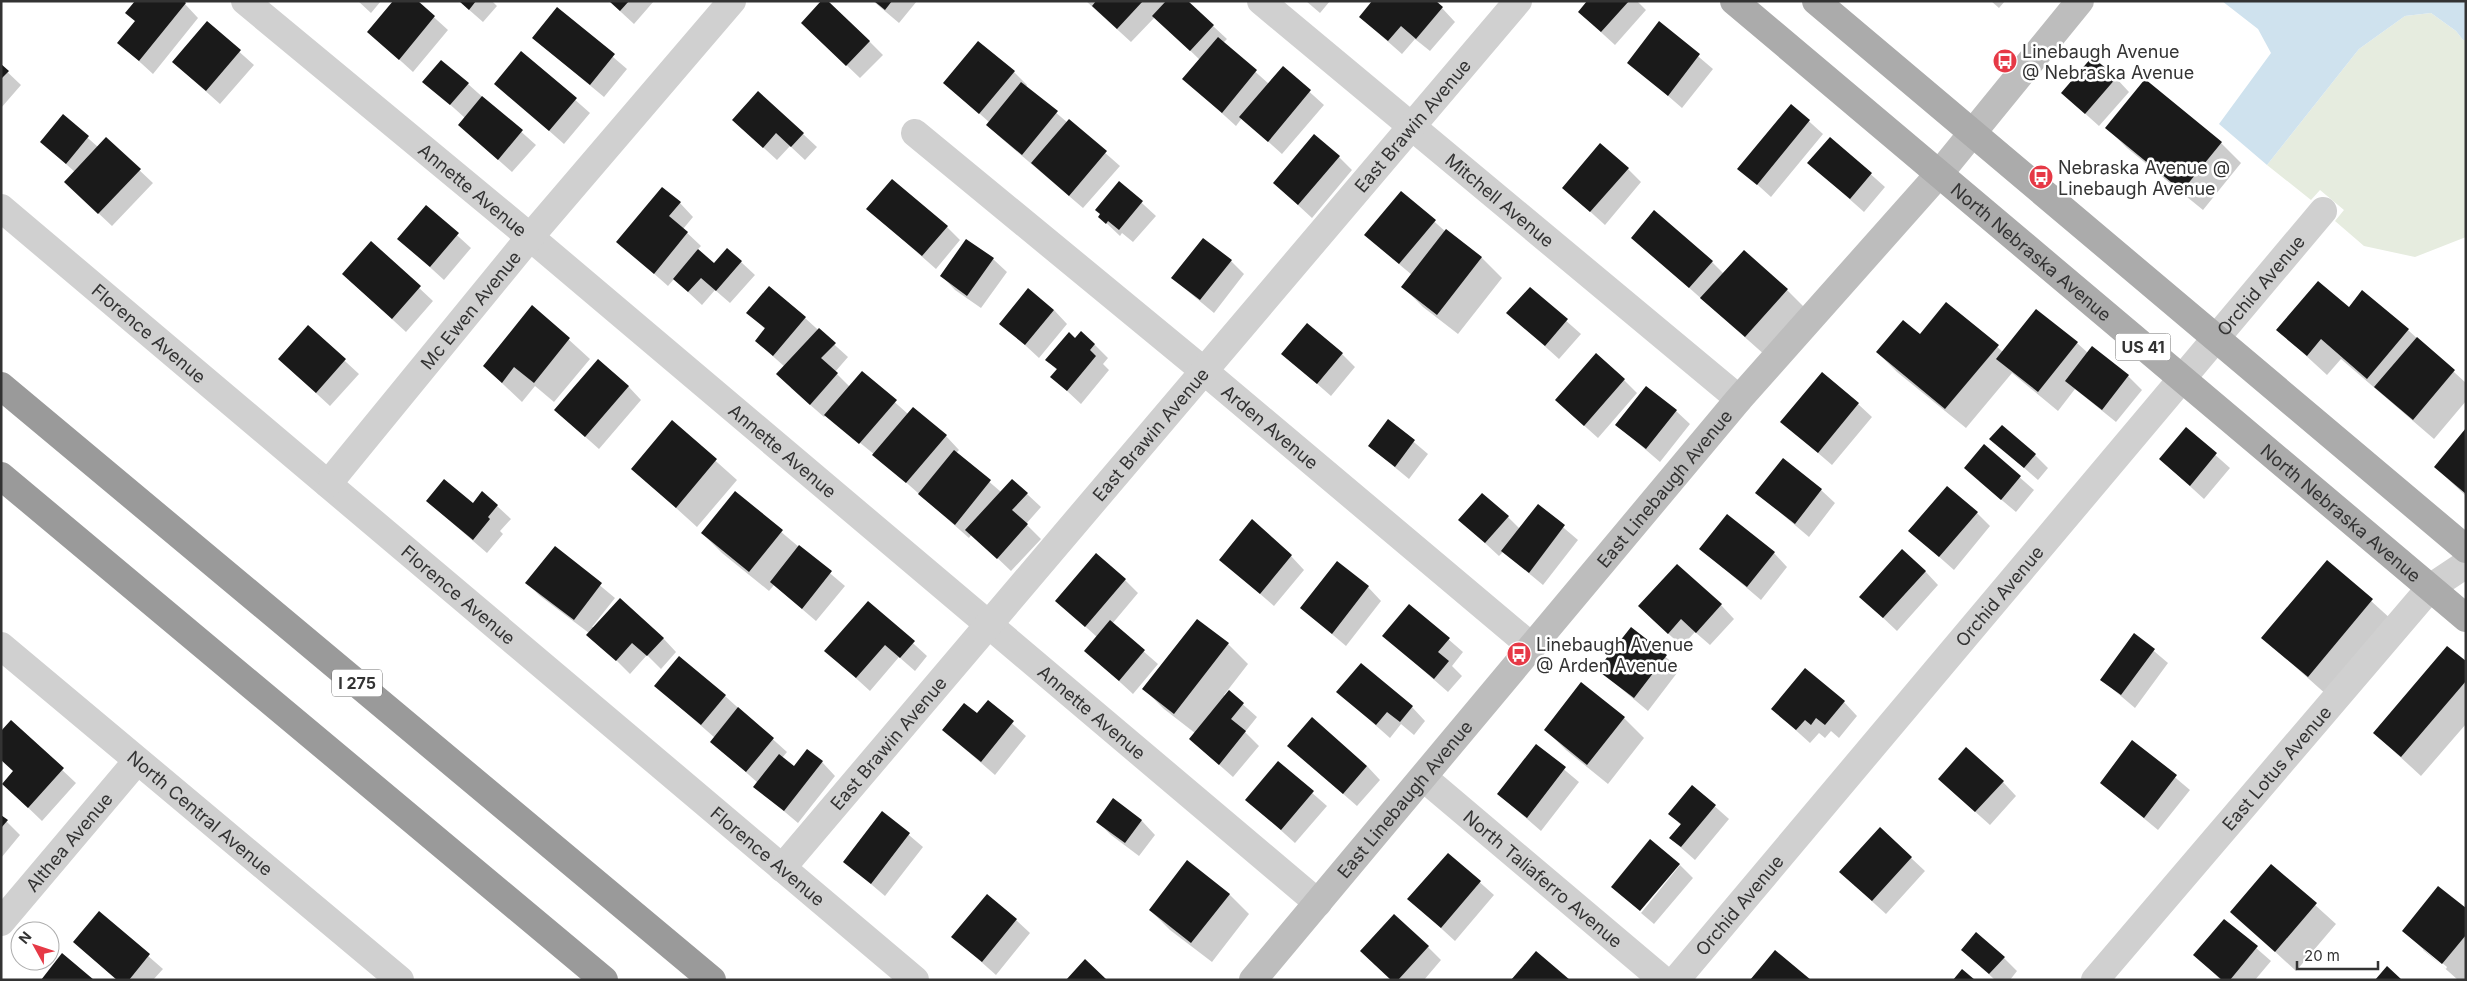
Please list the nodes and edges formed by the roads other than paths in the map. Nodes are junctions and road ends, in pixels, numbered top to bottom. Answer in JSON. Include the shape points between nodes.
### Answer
{"nodes":[{"id":1,"x":245,"y":1,"type":"edge"},
{"id":2,"x":732,"y":1,"type":"edge"},
{"id":3,"x":1261,"y":1,"type":"edge"},
{"id":4,"x":1518,"y":1,"type":"edge"},
{"id":5,"x":1734,"y":1,"type":"edge"},
{"id":6,"x":1816,"y":1,"type":"edge"},
{"id":7,"x":2080,"y":1,"type":"edge"},
{"id":8,"x":1410,"y":126,"type":"junction"},
{"id":9,"x":915,"y":133,"type":"dead end"},
{"id":10,"x":1973,"y":134,"type":"junction"},
{"id":11,"x":1939,"y":174,"type":"junction"},
{"id":12,"x":1,"y":208,"type":"edge"},
{"id":13,"x":2323,"y":211,"type":"dead end"},
{"id":14,"x":530,"y":237,"type":"junction"},
{"id":15,"x":2216,"y":338,"type":"junction"},
{"id":16,"x":1204,"y":371,"type":"junction"},
{"id":17,"x":2181,"y":379,"type":"junction"},
{"id":18,"x":1,"y":386,"type":"edge"},
{"id":19,"x":1739,"y":399,"type":"junction"},
{"id":20,"x":1,"y":476,"type":"edge"},
{"id":21,"x":328,"y":484,"type":"junction"},
{"id":22,"x":2466,"y":549,"type":"edge"},
{"id":23,"x":2466,"y":564,"type":"edge"},
{"id":24,"x":2430,"y":588,"type":"junction"},
{"id":25,"x":2466,"y":618,"type":"edge"},
{"id":26,"x":990,"y":625,"type":"junction"},
{"id":27,"x":1,"y":646,"type":"edge"},
{"id":28,"x":1532,"y":647,"type":"junction"},
{"id":29,"x":137,"y":761,"type":"junction"},
{"id":30,"x":1424,"y":778,"type":"junction"},
{"id":31,"x":782,"y":868,"type":"junction"},
{"id":32,"x":1318,"y":903,"type":"junction"},
{"id":33,"x":1,"y":922,"type":"edge"},
{"id":34,"x":400,"y":980,"type":"edge"},
{"id":35,"x":604,"y":980,"type":"edge"},
{"id":36,"x":712,"y":980,"type":"edge"},
{"id":37,"x":915,"y":980,"type":"edge"},
{"id":38,"x":1253,"y":980,"type":"edge"},
{"id":39,"x":1662,"y":980,"type":"edge"},
{"id":40,"x":1676,"y":980,"type":"edge"},
{"id":41,"x":2095,"y":980,"type":"edge"}],
"edges":[{"from":1,"to":14,"type":"street","name":"Annette Avenue"},
{"from":2,"to":14,"type":"street","name":"Mc Ewen Avenue"},
{"from":3,"to":8,"type":"street","name":"Mitchell Avenue"},
{"from":4,"to":8,"type":"street","name":"East Brawin Avenue"},
{"from":5,"to":11,"type":"main road","name":"North Nebraska Avenue","number":"US 41"},
{"from":6,"to":10,"type":"main road","number":"US 41"},
{"from":7,"to":10,"type":"street","name":"East Linebaugh Avenue"},
{"from":8,"to":16,"type":"street","name":"East Brawin Avenue"},
{"from":8,"to":19,"type":"street","name":"Mitchell Avenue"},
{"from":9,"to":16,"type":"street","name":"Arden Avenue"},
{"from":10,"to":11,"type":"street","name":"East Linebaugh Avenue"},
{"from":10,"to":15,"type":"main road","number":"US 41"},
{"from":11,"to":17,"type":"main road","name":"North Nebraska Avenue","number":"US 41"},
{"from":11,"to":19,"type":"street","name":"East Linebaugh Avenue"},
{"from":12,"to":21,"type":"street","name":"Florence Avenue"},
{"from":13,"to":15,"type":"street","name":"Orchid Avenue"},
{"from":14,"to":21,"type":"street","name":"Mc Ewen Avenue"},
{"from":14,"to":26,"type":"street","name":"Annette Avenue"},
{"from":15,"to":17,"type":"street","name":"Orchid Avenue"},
{"from":15,"to":22,"type":"main road","number":"US 41"},
{"from":16,"to":26,"type":"street","name":"East Brawin Avenue"},
{"from":16,"to":28,"type":"street","name":"Arden Avenue"},
{"from":17,"to":24,"type":"main road","name":"North Nebraska Avenue","number":"US 41"},
{"from":17,"to":40,"type":"street","name":"Orchid Avenue"},
{"from":18,"to":36,"type":"highway","number":"I 275"},
{"from":19,"to":28,"type":"street","name":"East Linebaugh Avenue"},
{"from":20,"to":35,"type":"highway"},
{"from":21,"to":31,"type":"street","name":"Florence Avenue"},
{"from":23,"to":24,"type":"street","name":"East Lotus Avenue"},
{"from":24,"to":25,"type":"main road","name":"North Nebraska Avenue","number":"US 41"},
{"from":24,"to":41,"type":"street","name":"East Lotus Avenue"},
{"from":26,"to":31,"type":"street","name":"East Brawin Avenue"},
{"from":26,"to":32,"type":"street","name":"Annette Avenue"},
{"from":27,"to":29,"type":"street","name":"North Central Avenue"},
{"from":28,"to":30,"type":"street","name":"East Linebaugh Avenue"},
{"from":29,"to":33,"type":"street","name":"Althea Avenue"},
{"from":29,"to":34,"type":"street","name":"North Central Avenue"},
{"from":30,"to":32,"type":"street","name":"East Linebaugh Avenue"},
{"from":30,"to":39,"type":"street","name":"North Taliaferro Avenue"},
{"from":31,"to":37,"type":"street","name":"Florence Avenue"},
{"from":32,"to":38,"type":"street","name":"East Linebaugh Avenue"}]}
